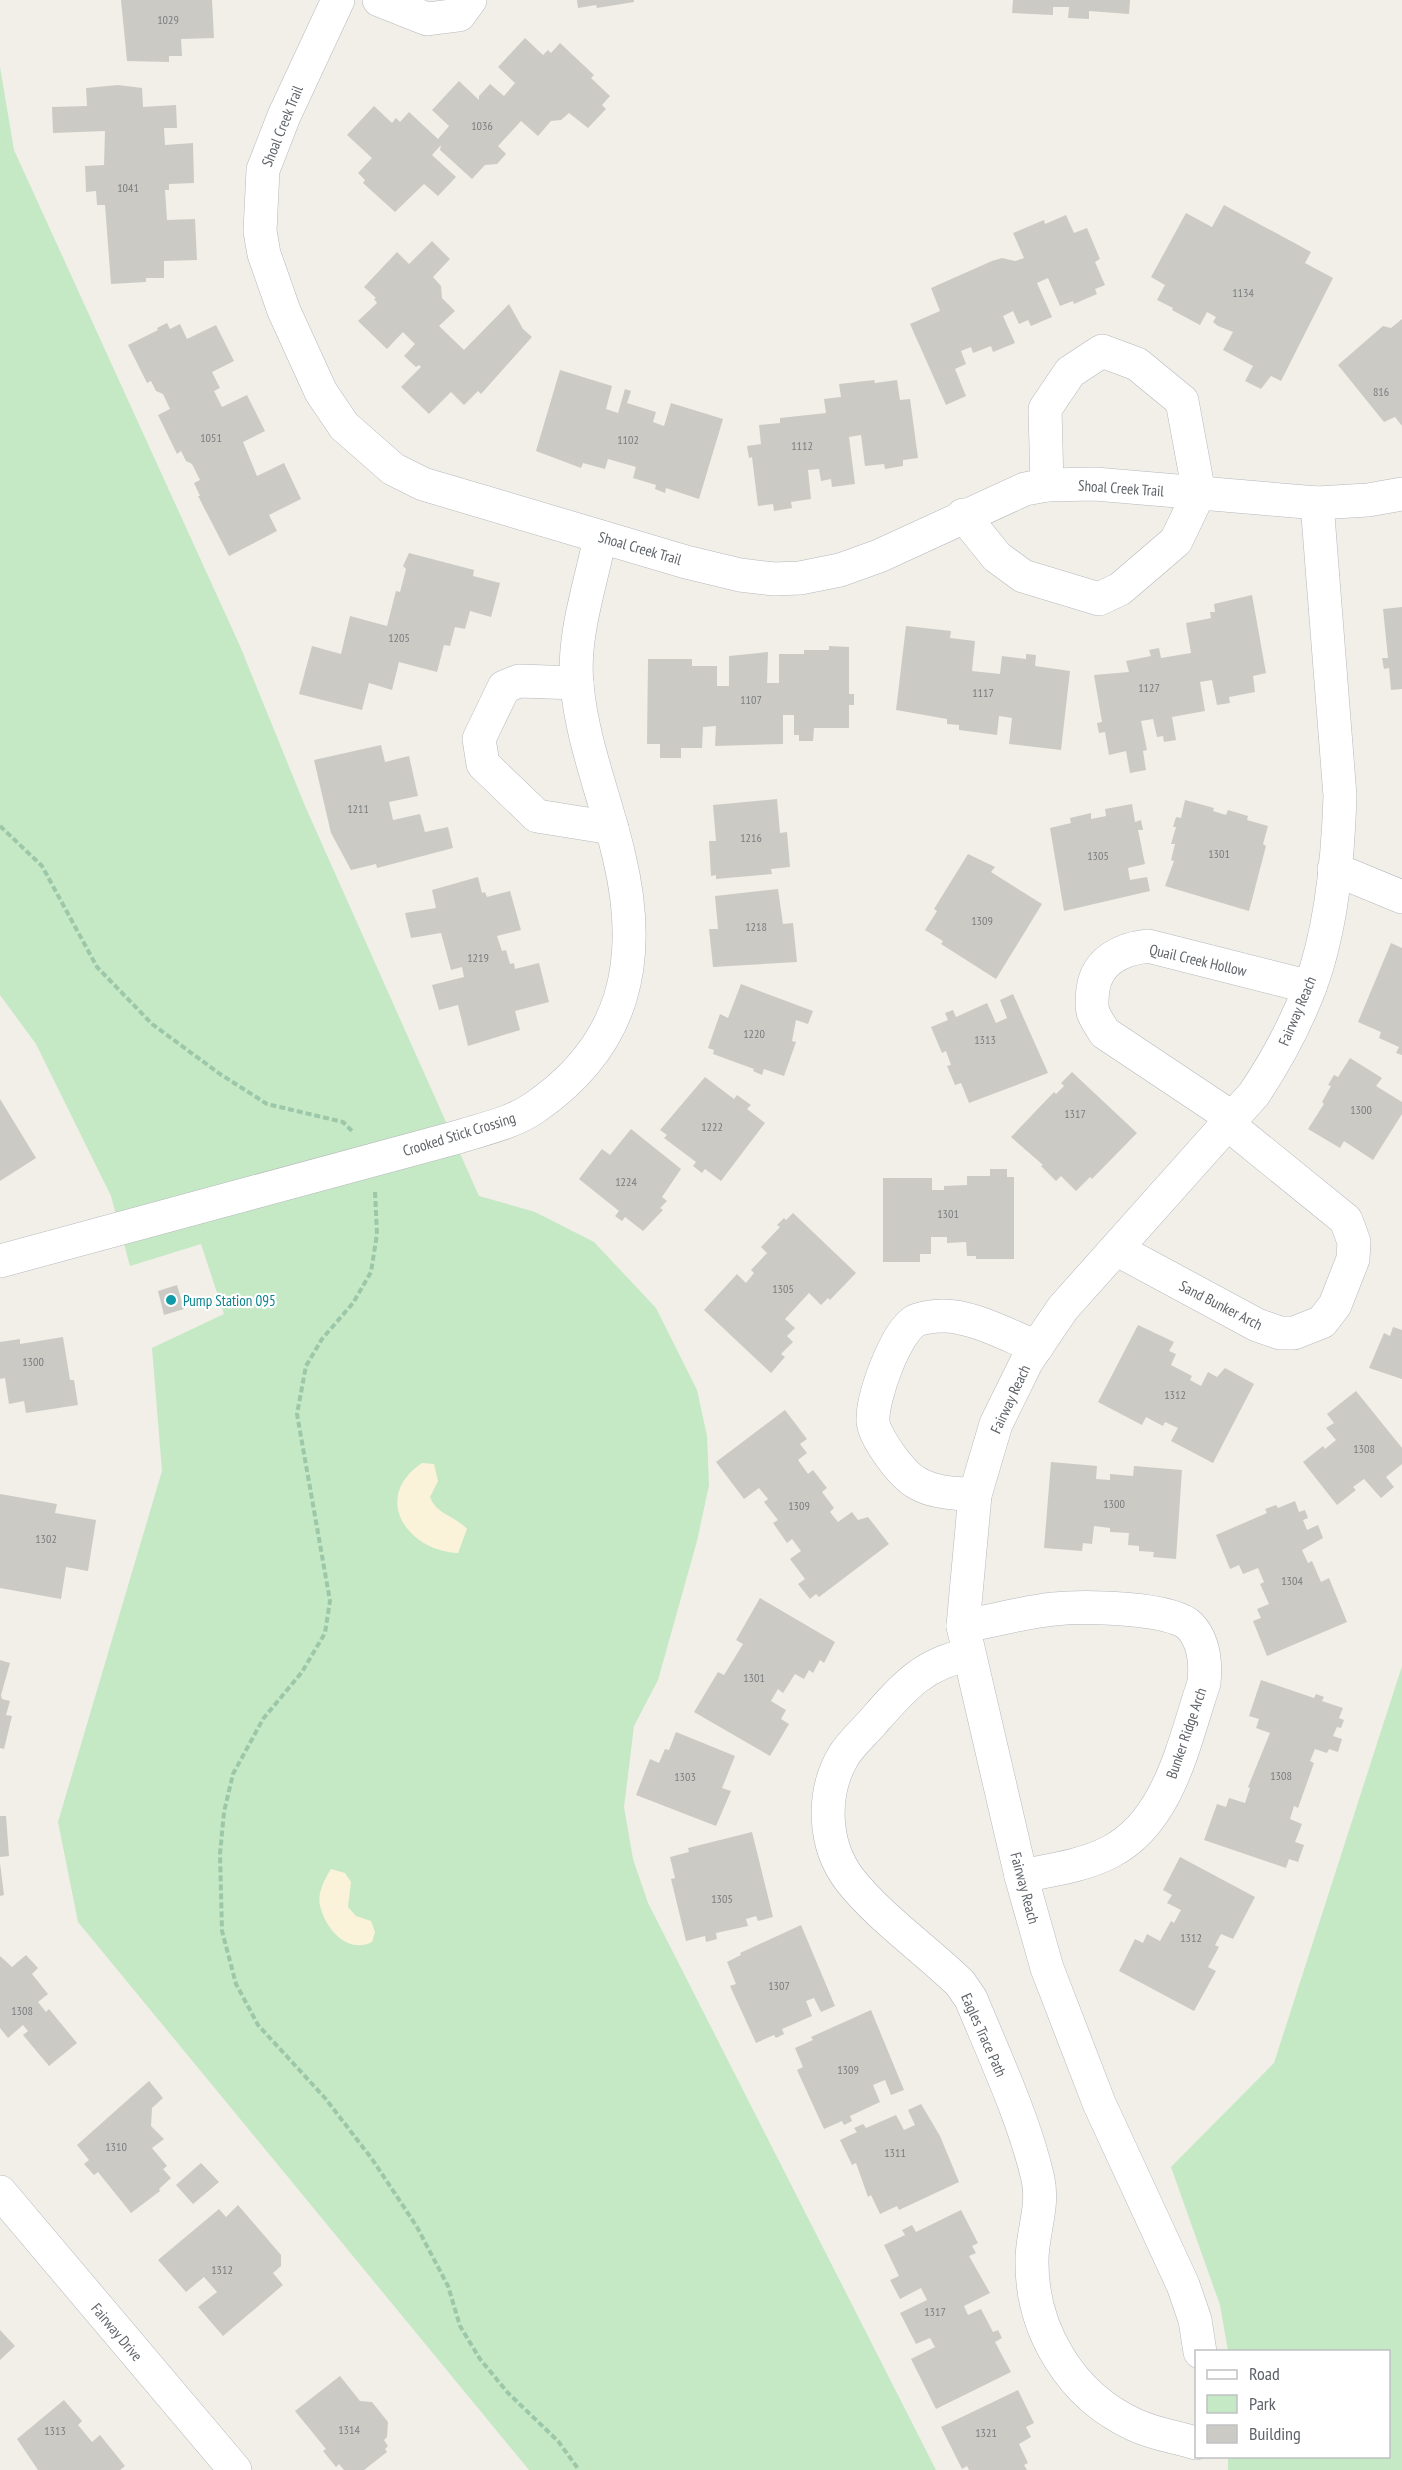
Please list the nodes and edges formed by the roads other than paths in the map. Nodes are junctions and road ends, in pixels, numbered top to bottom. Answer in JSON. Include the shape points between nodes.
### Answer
{"nodes":[{"id":1,"x":338,"y":0,"type":"edge"},
{"id":2,"x":379,"y":0,"type":"edge"},
{"id":3,"x":470,"y":0,"type":"edge"},
{"id":4,"x":1047,"y":485,"type":"junction"},
{"id":5,"x":1199,"y":493,"type":"junction"},
{"id":6,"x":1402,"y":494,"type":"edge"},
{"id":7,"x":1317,"y":503,"type":"junction"},
{"id":8,"x":963,"y":515,"type":"junction"},
{"id":9,"x":600,"y":537,"type":"junction"},
{"id":10,"x":577,"y":683,"type":"junction"},
{"id":11,"x":612,"y":828,"type":"junction"},
{"id":12,"x":1334,"y":869,"type":"junction"},
{"id":13,"x":1402,"y":897,"type":"edge"},
{"id":14,"x":1310,"y":987,"type":"junction"},
{"id":15,"x":1232,"y":1122,"type":"junction"},
{"id":16,"x":1116,"y":1248,"type":"junction"},
{"id":17,"x":0,"y":1261,"type":"edge"},
{"id":18,"x":1037,"y":1347,"type":"junction"},
{"id":19,"x":975,"y":1495,"type":"junction"},
{"id":20,"x":966,"y":1641,"type":"junction"},
{"id":21,"x":1021,"y":1875,"type":"junction"},
{"id":22,"x":0,"y":2192,"type":"edge"},
{"id":23,"x":1200,"y":2350,"type":"edge"},
{"id":24,"x":1195,"y":2442,"type":"edge"},
{"id":25,"x":235,"y":2470,"type":"edge"}],
"edges":[{"from":1,"to":9,"type":"street","name":"Shoal Creek Trail","via":[[263,170],[260,201],[264,254],[321,392],[344,426],[403,474],[423,484]]},
{"from":2,"to":3,"type":"street","via":[[427,19],[459,15]]},
{"from":4,"to":5,"type":"street","name":"Shoal Creek Trail","via":[[1095,484]]},
{"from":4,"to":5,"type":"street","via":[[1045,409],[1070,372],[1102,351],[1137,364],[1182,401]]},
{"from":4,"to":8,"type":"street","name":"Shoal Creek Trail","via":[[1025,489]]},
{"from":5,"to":7,"type":"street","name":"Shoal Creek Trail"},
{"from":5,"to":8,"type":"street","via":[[1176,541],[1120,589],[1100,600],[1023,576],[997,557]]},
{"from":6,"to":7,"type":"street","name":"Shoal Creek Trail"},
{"from":7,"to":12,"type":"street","name":"Fairway Reach","via":[[1340,796]]},
{"from":8,"to":9,"type":"street","name":"Shoal Creek Trail","via":[[879,556],[840,570],[800,578],[740,575]]},
{"from":9,"to":10,"type":"street","name":"Crooked Stick Crossing","via":[[577,649]]},
{"from":10,"to":11,"type":"street","name":"Crooked Stick Crossing","via":[[584,729]]},
{"from":10,"to":11,"type":"street","via":[[519,681],[504,687],[479,739],[483,764],[537,816]]},
{"from":11,"to":17,"type":"street","name":"Crooked Stick Crossing","via":[[630,924],[630,958],[619,1003],[576,1074],[534,1108],[459,1137]]},
{"from":12,"to":13,"type":"street"},
{"from":12,"to":14,"type":"street","name":"Fairway Reach"},
{"from":14,"to":15,"type":"street","name":"Fairway Reach","via":[[1271,1068]]},
{"from":14,"to":15,"type":"street","name":"Quail Creek Hollow","via":[[1148,946],[1129,948],[1099,970],[1092,1003],[1093,1013],[1105,1033]]},
{"from":15,"to":16,"type":"street","name":"Fairway Reach"},
{"from":15,"to":16,"type":"street","name":"Sand Bunker Arch","via":[[1347,1220],[1354,1242],[1353,1259],[1335,1305],[1322,1322],[1294,1333],[1280,1333],[1247,1320]]},
{"from":16,"to":18,"type":"street","name":"Fairway Reach","via":[[1063,1308]]},
{"from":18,"to":19,"type":"street","name":"Fairway Reach","via":[[996,1424]]},
{"from":18,"to":19,"type":"street","via":[[968,1320],[943,1315],[916,1320],[897,1342],[875,1400],[873,1421],[877,1437],[916,1483],[932,1490]]},
{"from":19,"to":20,"type":"street","name":"Fairway Reach"},
{"from":20,"to":21,"type":"street","name":"Fairway Reach"},
{"from":20,"to":21,"type":"street","name":"Bunker Ridge Arch","via":[[1054,1609],[1086,1608],[1180,1618],[1201,1644],[1204,1683],[1167,1788],[1148,1821],[1108,1853],[1060,1869]]},
{"from":20,"to":24,"type":"street","name":"Eagles Trace Path","via":[[910,1680],[844,1755],[827,1810],[834,1851],[849,1879],[960,1983],[971,1999],[1039,2180],[1033,2294],[1041,2324],[1055,2352],[1087,2392],[1115,2414],[1135,2425]]},
{"from":21,"to":23,"type":"street","name":"Fairway Reach","via":[[1047,1968],[1099,2103],[1183,2285]]},
{"from":22,"to":25,"type":"street","name":"Fairway Drive"}]}
